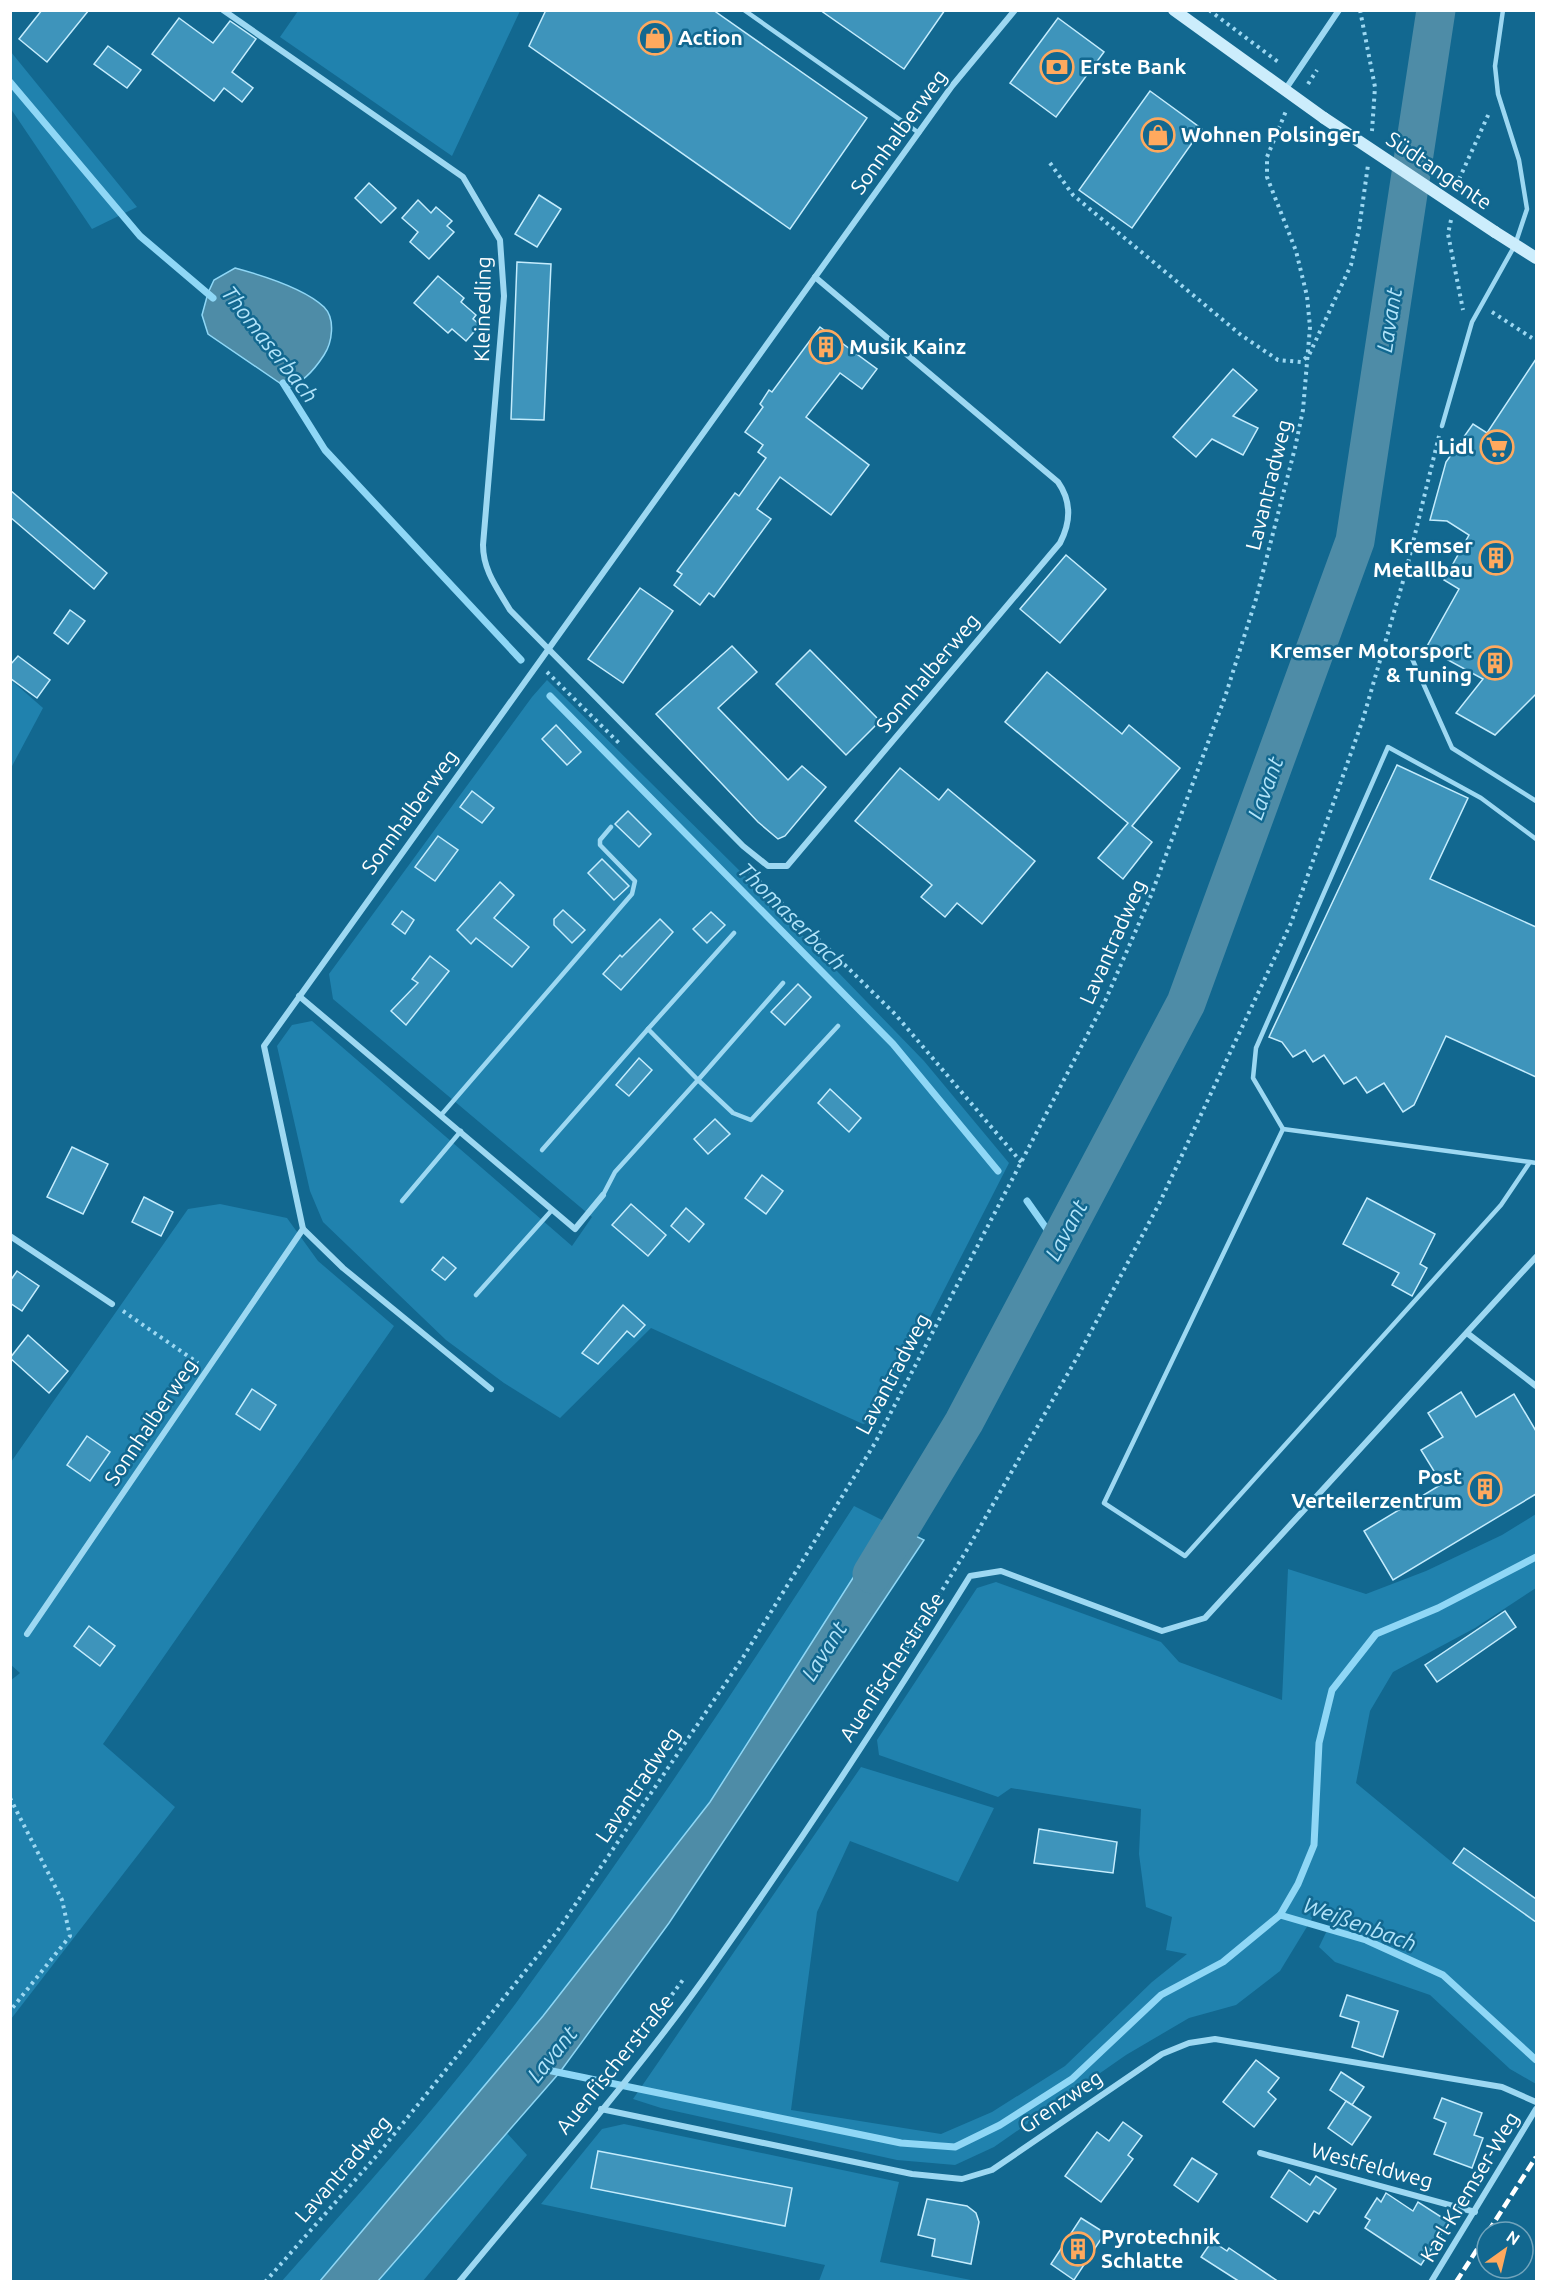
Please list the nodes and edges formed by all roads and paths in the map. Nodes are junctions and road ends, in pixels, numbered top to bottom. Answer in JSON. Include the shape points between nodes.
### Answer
{"nodes":[{"id":1,"x":223,"y":10,"type":"edge"},
{"id":2,"x":744,"y":10,"type":"edge"},
{"id":3,"x":1015,"y":10,"type":"edge"},
{"id":4,"x":1174,"y":10,"type":"edge"},
{"id":5,"x":1339,"y":10,"type":"edge"},
{"id":6,"x":1360,"y":10,"type":"edge"},
{"id":7,"x":1503,"y":10,"type":"edge"},
{"id":8,"x":1318,"y":69,"type":"dead end"},
{"id":9,"x":1284,"y":90,"type":"junction"},
{"id":10,"x":1296,"y":98,"type":"junction"},
{"id":11,"x":919,"y":133,"type":"junction"},
{"id":12,"x":1371,"y":143,"type":"dead end"},
{"id":13,"x":1370,"y":153,"type":"dead end"},
{"id":14,"x":1050,"y":163,"type":"dead end"},
{"id":15,"x":1515,"y":245,"type":"junction"},
{"id":16,"x":1536,"y":258,"type":"edge"},
{"id":17,"x":815,"y":277,"type":"junction"},
{"id":18,"x":1481,"y":306,"type":"junction"},
{"id":19,"x":1532,"y":338,"type":"dead end"},
{"id":20,"x":1309,"y":355,"type":"junction"},
{"id":21,"x":1442,"y":426,"type":"joint"},
{"id":22,"x":548,"y":648,"type":"junction"},
{"id":23,"x":1410,"y":654,"type":"dead end"},
{"id":24,"x":538,"y":663,"type":"junction"},
{"id":25,"x":623,"y":747,"type":"dead end"},
{"id":26,"x":1536,"y":801,"type":"edge"},
{"id":27,"x":611,"y":826,"type":"dead end"},
{"id":28,"x":1536,"y":839,"type":"edge"},
{"id":29,"x":742,"y":864,"type":"dead end"},
{"id":30,"x":735,"y":933,"type":"dead end"},
{"id":31,"x":783,"y":983,"type":"dead end"},
{"id":32,"x":299,"y":996,"type":"junction"},
{"id":33,"x":838,"y":1026,"type":"dead end"},
{"id":34,"x":648,"y":1029,"type":"junction"},
{"id":35,"x":698,"y":1080,"type":"junction"},
{"id":36,"x":441,"y":1114,"type":"junction"},
{"id":37,"x":1283,"y":1129,"type":"junction"},
{"id":38,"x":461,"y":1131,"type":"junction"},
{"id":39,"x":542,"y":1150,"type":"dead end"},
{"id":40,"x":1533,"y":1162,"type":"edge"},
{"id":41,"x":1022,"y":1163,"type":"junction"},
{"id":42,"x":603,"y":1195,"type":"joint"},
{"id":43,"x":402,"y":1201,"type":"dead end"},
{"id":44,"x":552,"y":1210,"type":"junction"},
{"id":45,"x":303,"y":1229,"type":"junction"},
{"id":46,"x":10,"y":1236,"type":"edge"},
{"id":47,"x":1536,"y":1257,"type":"edge"},
{"id":48,"x":476,"y":1295,"type":"dead end"},
{"id":49,"x":112,"y":1304,"type":"joint"},
{"id":50,"x":1467,"y":1333,"type":"junction"},
{"id":51,"x":208,"y":1369,"type":"junction"},
{"id":52,"x":1536,"y":1386,"type":"edge"},
{"id":53,"x":491,"y":1389,"type":"dead end"},
{"id":54,"x":27,"y":1634,"type":"dead end"},
{"id":55,"x":894,"y":1668,"type":"dead end"},
{"id":56,"x":10,"y":1798,"type":"edge"},
{"id":57,"x":690,"y":1970,"type":"dead end"},
{"id":58,"x":10,"y":2011,"type":"edge"},
{"id":59,"x":656,"y":2017,"type":"dead end"},
{"id":60,"x":1536,"y":2102,"type":"edge"},
{"id":61,"x":601,"y":2109,"type":"junction"},
{"id":62,"x":1536,"y":2109,"type":"edge"},
{"id":63,"x":1260,"y":2153,"type":"dead end"},
{"id":64,"x":1475,"y":2212,"type":"junction"},
{"id":65,"x":265,"y":2282,"type":"edge"},
{"id":66,"x":459,"y":2282,"type":"edge"},
{"id":67,"x":1431,"y":2282,"type":"edge"}],
"edges":[{"from":1,"to":22,"type":"street","name":"Kleinedling","via":[[464,177],[500,240],[504,296],[483,561],[510,609]]},
{"from":2,"to":11,"type":"lane"},
{"from":3,"to":11,"type":"street","name":"Sonnhalberweg"},
{"from":4,"to":9,"type":"main road","name":"Südtangente"},
{"from":5,"to":9,"type":"street"},
{"from":6,"to":12,"type":"path","via":[[1375,87]]},
{"from":7,"to":15,"type":"lane","via":[[1496,66],[1498,94],[1519,160],[1527,209]]},
{"from":8,"to":10,"type":"path","name":"Lavantradweg"},
{"from":9,"to":10,"type":"main road","name":"Südtangente"},
{"from":10,"to":15,"type":"main road","name":"Südtangente","bridge":true},
{"from":10,"to":20,"type":"path","name":"Lavantradweg","via":[[1274,136],[1267,157],[1267,177],[1296,251],[1307,296]]},
{"from":11,"to":17,"type":"street","name":"Sonnhalberweg"},
{"from":13,"to":20,"type":"path","name":"Lavantradweg","via":[[1351,265]]},
{"from":14,"to":20,"type":"path","via":[[1073,195],[1241,334],[1278,360],[1301,362]]},
{"from":15,"to":16,"type":"main road","name":"Südtangente"},
{"from":15,"to":18,"type":"lane"},
{"from":17,"to":22,"type":"street","name":"Sonnhalberweg"},
{"from":17,"to":22,"type":"street","name":"Sonnhalberweg","via":[[1058,482],[1069,506],[1068,528],[1060,543],[787,866],[768,866],[743,846]]},
{"from":18,"to":19,"type":"path"},
{"from":18,"to":21,"type":"lane","via":[[1472,322]]},
{"from":20,"to":41,"type":"path","name":"Lavantradweg","via":[[1296,448],[1225,697],[1150,898],[1106,999]]},
{"from":21,"to":55,"type":"path","via":[[1364,719],[1290,924],[1160,1204],[986,1517]]},
{"from":22,"to":24,"type":"street","name":"Sonnhalberweg"},
{"from":23,"to":26,"type":"lane","via":[[1452,748]]},
{"from":24,"to":25,"type":"path"},
{"from":24,"to":32,"type":"street","name":"Sonnhalberweg"},
{"from":27,"to":36,"type":"lane","via":[[600,845],[635,881],[634,892]]},
{"from":28,"to":37,"type":"lane","via":[[1481,798],[1388,747],[1256,1048],[1253,1078]]},
{"from":29,"to":41,"type":"path","via":[[895,1014]]},
{"from":30,"to":34,"type":"lane"},
{"from":31,"to":35,"type":"lane"},
{"from":32,"to":36,"type":"street"},
{"from":32,"to":45,"type":"street","name":"Sonnhalberweg","via":[[264,1046]]},
{"from":33,"to":35,"type":"lane","via":[[751,1120],[733,1113]]},
{"from":34,"to":35,"type":"lane"},
{"from":34,"to":39,"type":"lane"},
{"from":35,"to":42,"type":"lane","via":[[615,1172]]},
{"from":36,"to":38,"type":"street"},
{"from":37,"to":40,"type":"lane"},
{"from":37,"to":40,"type":"lane","via":[[1104,1503],[1185,1556],[1501,1205]]},
{"from":38,"to":43,"type":"lane"},
{"from":38,"to":44,"type":"street"},
{"from":41,"to":65,"type":"path","name":"Lavantradweg","via":[[875,1443],[742,1659],[556,1933],[379,2153]]},
{"from":42,"to":44,"type":"street","via":[[574,1229]]},
{"from":44,"to":48,"type":"lane"},
{"from":45,"to":51,"type":"street","name":"Sonnhalberweg"},
{"from":45,"to":53,"type":"street","via":[[343,1268]]},
{"from":46,"to":49,"type":"street"},
{"from":47,"to":50,"type":"street","name":"Auenfischerstraße"},
{"from":49,"to":51,"type":"path"},
{"from":50,"to":52,"type":"street"},
{"from":50,"to":61,"type":"street","name":"Auenfischerstraße","via":[[1205,1618],[1162,1631],[1001,1571],[970,1576],[856,1756],[722,1954]]},
{"from":51,"to":54,"type":"street","name":"Sonnhalberweg"},
{"from":56,"to":58,"type":"path","via":[[62,1900],[70,1936]]},
{"from":57,"to":59,"type":"path"},
{"from":60,"to":61,"type":"street","name":"Grenzweg","via":[[1502,2087],[1215,2038],[1162,2054],[992,2170],[962,2179],[912,2174]]},
{"from":61,"to":66,"type":"street","name":"Auenfischerstraße"},
{"from":62,"to":64,"type":"street","name":"Karl-Kremser-Weg"},
{"from":63,"to":64,"type":"street","name":"Westfeldweg"},
{"from":64,"to":67,"type":"street","name":"Karl-Kremser-Weg"}]}
